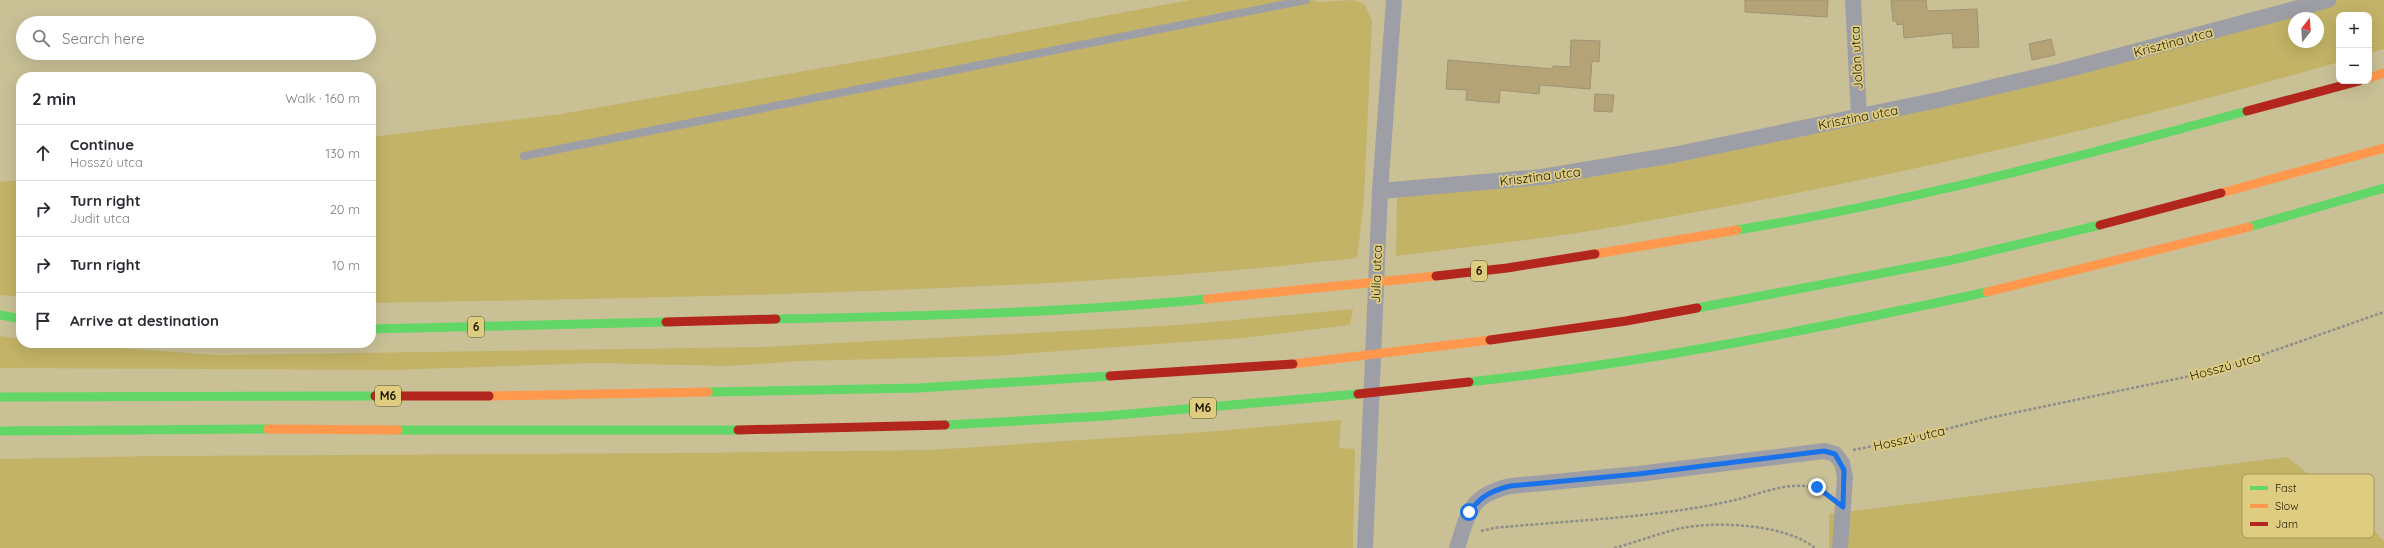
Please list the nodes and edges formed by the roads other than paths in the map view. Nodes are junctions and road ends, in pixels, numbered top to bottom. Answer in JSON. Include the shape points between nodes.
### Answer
{"nodes":[{"id":1,"x":1306,"y":0,"type":"edge"},
{"id":2,"x":1394,"y":0,"type":"edge"},
{"id":3,"x":1853,"y":0,"type":"edge"},
{"id":4,"x":2328,"y":0,"type":"edge"},
{"id":5,"x":2384,"y":73,"type":"edge"},
{"id":6,"x":2372,"y":77,"type":"edge"},
{"id":7,"x":2348,"y":84,"type":"edge"},
{"id":8,"x":1859,"y":116,"type":"junction"},
{"id":9,"x":2384,"y":148,"type":"edge"},
{"id":10,"x":524,"y":156,"type":"dead end"},
{"id":11,"x":2384,"y":188,"type":"edge"},
{"id":12,"x":1380,"y":191,"type":"junction"},
{"id":13,"x":0,"y":316,"type":"edge"},
{"id":14,"x":16,"y":318,"type":"edge"},
{"id":15,"x":376,"y":329,"type":"edge"},
{"id":16,"x":0,"y":397,"type":"edge"},
{"id":17,"x":0,"y":431,"type":"edge"},
{"id":18,"x":1458,"y":545,"type":"edge"},
{"id":19,"x":1365,"y":548,"type":"edge"},
{"id":20,"x":1840,"y":548,"type":"edge"}],
"edges":[{"from":1,"to":10,"type":"lane"},
{"from":2,"to":12,"type":"street","name":"Júlia utca"},
{"from":3,"to":8,"type":"street","name":"Jolán utca"},
{"from":4,"to":8,"type":"street","name":"Krisztina utca","via":[[2062,71]]},
{"from":5,"to":6,"type":"main road"},
{"from":7,"to":15,"type":"main road","number":"6","via":[[2078,157],[1932,192],[1793,221],[1507,268],[1138,306],[948,315]]},
{"from":8,"to":12,"type":"street","name":"Krisztina utca","via":[[1600,168],[1542,177]]},
{"from":9,"to":16,"type":"main road","number":"M6","via":[[2126,219],[1944,262],[1626,321],[1302,363],[919,388],[507,396]]},
{"from":11,"to":17,"type":"main road","number":"M6","via":[[2130,260],[1782,334],[1633,360],[1302,401],[930,425],[822,428],[137,427]]},
{"from":12,"to":19,"type":"street","name":"Júlia utca"},
{"from":13,"to":14,"type":"main road"},
{"from":18,"to":20,"type":"street","via":[[1469,512],[1478,500],[1491,491],[1510,486],[1638,474],[1824,451],[1835,454],[1844,470]]}]}
